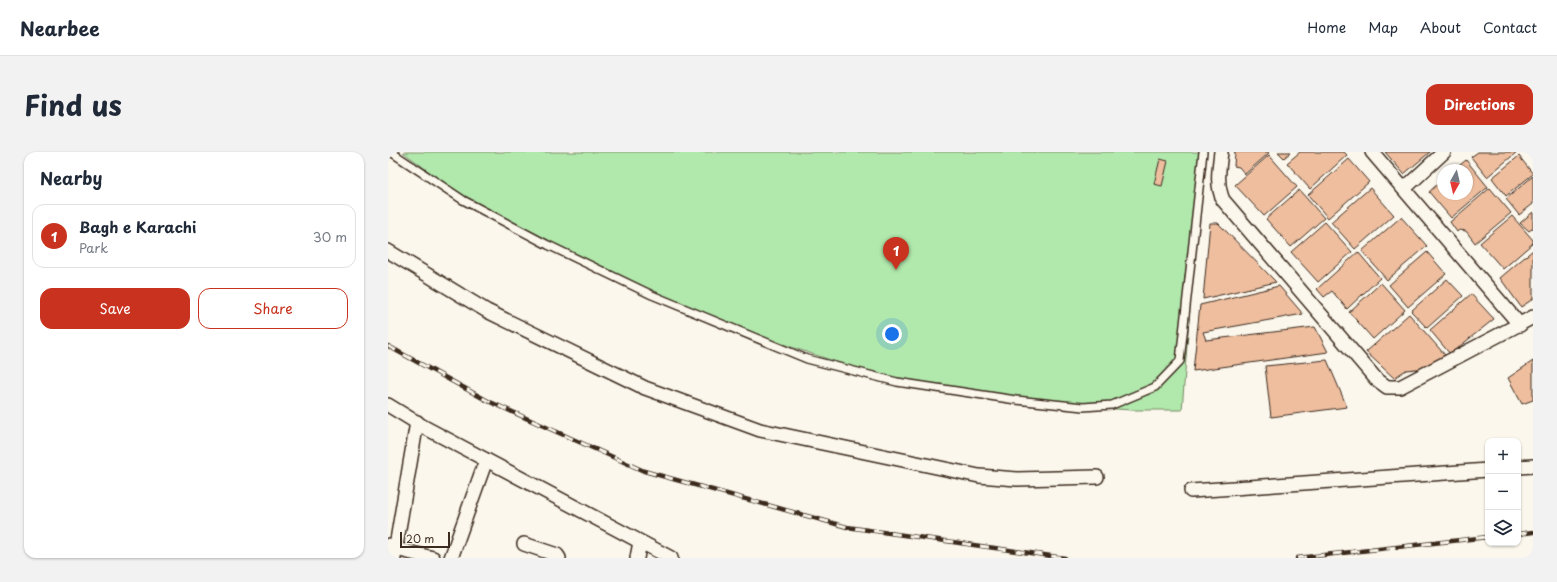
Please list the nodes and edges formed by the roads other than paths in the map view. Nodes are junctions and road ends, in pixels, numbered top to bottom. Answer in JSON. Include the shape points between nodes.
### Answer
{"nodes":[{"id":1,"x":391,"y":152,"type":"edge"},
{"id":2,"x":1203,"y":152,"type":"edge"},
{"id":3,"x":1221,"y":152,"type":"edge"},
{"id":4,"x":1372,"y":152,"type":"edge"},
{"id":5,"x":1444,"y":152,"type":"edge"},
{"id":6,"x":1404,"y":189,"type":"junction"},
{"id":7,"x":388,"y":251,"type":"edge"},
{"id":8,"x":1533,"y":317,"type":"edge"},
{"id":9,"x":1520,"y":325,"type":"junction"},
{"id":10,"x":388,"y":405,"type":"edge"},
{"id":11,"x":417,"y":422,"type":"junction"},
{"id":12,"x":486,"y":460,"type":"junction"},
{"id":13,"x":1533,"y":466,"type":"edge"},
{"id":14,"x":1521,"y":468,"type":"edge"},
{"id":15,"x":1485,"y":470,"type":"edge"},
{"id":16,"x":1097,"y":477,"type":"dead end"},
{"id":17,"x":1191,"y":491,"type":"dead end"},
{"id":18,"x":640,"y":542,"type":"junction"},
{"id":19,"x":524,"y":544,"type":"dead end"},
{"id":20,"x":393,"y":550,"type":"edge"},
{"id":21,"x":433,"y":558,"type":"edge"},
{"id":22,"x":451,"y":558,"type":"edge"},
{"id":23,"x":559,"y":558,"type":"edge"},
{"id":24,"x":637,"y":558,"type":"edge"},
{"id":25,"x":671,"y":558,"type":"edge"}],
"edges":[{"from":1,"to":2,"type":"lane","via":[[463,200],[548,245],[652,294],[807,359],[897,382],[1016,400],[1083,406],[1112,405],[1155,388],[1180,361]]},
{"from":3,"to":9,"type":"street","via":[[1218,178],[1223,200],[1376,379],[1387,387],[1400,387]]},
{"from":4,"to":6,"type":"street"},
{"from":5,"to":6,"type":"street"},
{"from":6,"to":9,"type":"street"},
{"from":7,"to":16,"type":"street","via":[[487,311],[645,388],[760,430],[979,476],[1017,479]]},
{"from":8,"to":9,"type":"street"},
{"from":10,"to":11,"type":"street"},
{"from":11,"to":12,"type":"street"},
{"from":11,"to":20,"type":"street"},
{"from":12,"to":18,"type":"street"},
{"from":12,"to":22,"type":"street"},
{"from":13,"to":14,"type":"street"},
{"from":15,"to":17,"type":"street"},
{"from":18,"to":24,"type":"street"},
{"from":18,"to":25,"type":"street"},
{"from":19,"to":23,"type":"street","via":[[557,555]]},
{"from":20,"to":21,"type":"street"}]}
